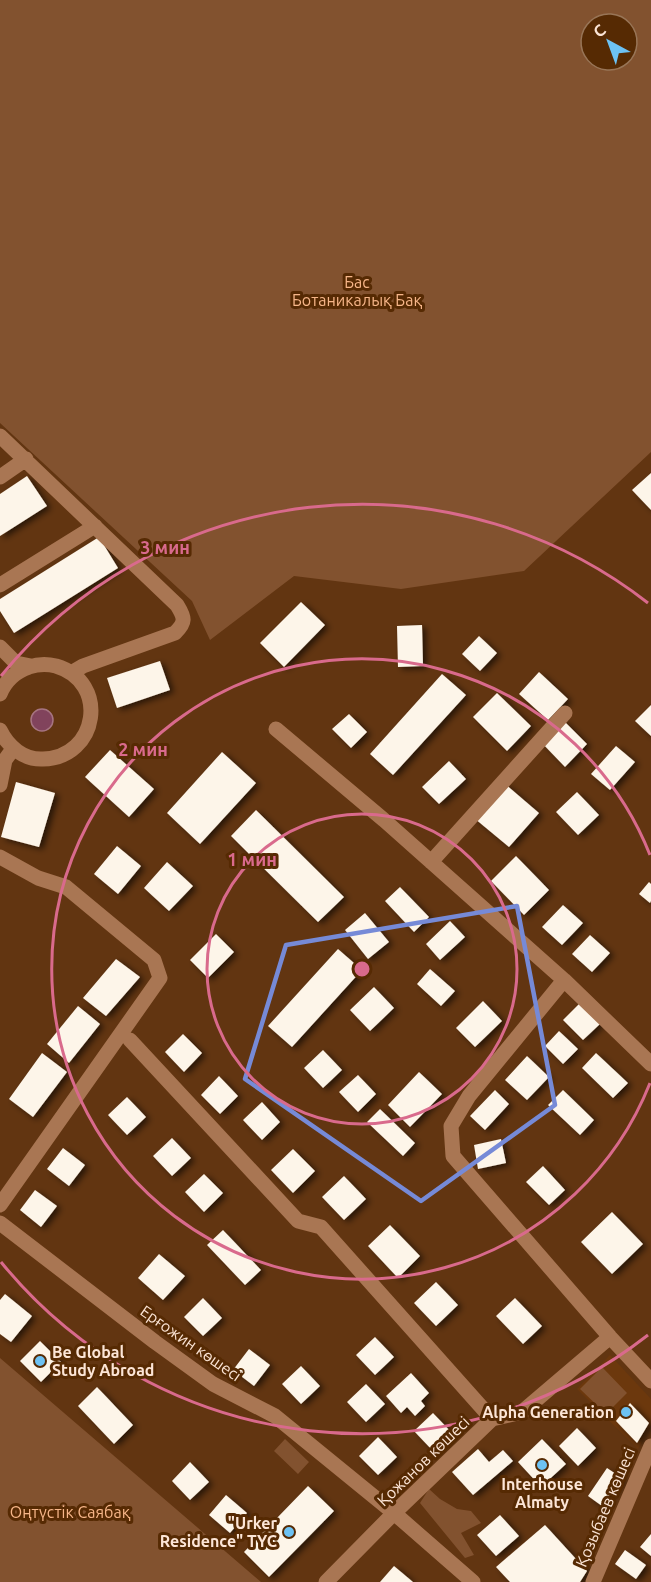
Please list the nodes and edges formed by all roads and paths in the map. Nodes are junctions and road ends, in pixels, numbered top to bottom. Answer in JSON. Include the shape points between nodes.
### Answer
{"nodes":[{"id":1,"x":0,"y":436,"type":"edge"},
{"id":2,"x":26,"y":459,"type":"junction"},
{"id":3,"x":0,"y":477,"type":"edge"},
{"id":4,"x":95,"y":526,"type":"junction"},
{"id":5,"x":0,"y":585,"type":"edge"},
{"id":6,"x":0,"y":647,"type":"edge"},
{"id":7,"x":31,"y":666,"type":"junction"},
{"id":8,"x":71,"y":673,"type":"junction"},
{"id":9,"x":0,"y":694,"type":"edge"},
{"id":10,"x":565,"y":713,"type":"dead end"},
{"id":11,"x":276,"y":729,"type":"dead end"},
{"id":12,"x":0,"y":730,"type":"edge"},
{"id":13,"x":13,"y":749,"type":"junction"},
{"id":14,"x":0,"y":785,"type":"edge"},
{"id":15,"x":0,"y":857,"type":"edge"},
{"id":16,"x":431,"y":862,"type":"junction"},
{"id":17,"x":564,"y":980,"type":"junction"},
{"id":18,"x":130,"y":1040,"type":"dead end"},
{"id":19,"x":651,"y":1064,"type":"edge"},
{"id":20,"x":0,"y":1205,"type":"edge"},
{"id":21,"x":0,"y":1223,"type":"edge"},
{"id":22,"x":610,"y":1337,"type":"junction"},
{"id":23,"x":651,"y":1381,"type":"edge"},
{"id":24,"x":492,"y":1419,"type":"junction"},
{"id":25,"x":651,"y":1446,"type":"edge"},
{"id":26,"x":394,"y":1513,"type":"junction"},
{"id":27,"x":326,"y":1582,"type":"edge"},
{"id":28,"x":472,"y":1582,"type":"edge"},
{"id":29,"x":593,"y":1582,"type":"edge"}],
"edges":[{"from":1,"to":2,"type":"street"},
{"from":2,"to":3,"type":"street"},
{"from":2,"to":4,"type":"street"},
{"from":4,"to":5,"type":"street"},
{"from":4,"to":8,"type":"street","via":[[177,605],[183,616],[182,625],[175,633]]},
{"from":6,"to":7,"type":"street","via":[[16,663]]},
{"from":7,"to":8,"type":"street","via":[[52,665]]},
{"from":7,"to":9,"type":"street","via":[[10,678]]},
{"from":8,"to":13,"type":"street","via":[[83,685],[91,710],[90,723],[77,746],[57,758],[40,760]]},
{"from":10,"to":16,"type":"street"},
{"from":11,"to":16,"type":"street"},
{"from":12,"to":13,"type":"street"},
{"from":13,"to":14,"type":"street","via":[[5,760]]},
{"from":15,"to":20,"type":"street","via":[[38,878],[66,887],[154,960],[160,978]]},
{"from":16,"to":17,"type":"street"},
{"from":17,"to":19,"type":"street"},
{"from":17,"to":22,"type":"street","via":[[469,1096],[451,1126],[453,1156]]},
{"from":18,"to":24,"type":"street","via":[[297,1221],[321,1227]]},
{"from":21,"to":26,"type":"street","name":"Ерғожин көшесі","via":[[213,1384],[275,1416]]},
{"from":22,"to":23,"type":"street"},
{"from":22,"to":24,"type":"street","name":"Қожанов көшесі","via":[[522,1412]]},
{"from":24,"to":26,"type":"street","name":"Қожанов көшесі"},
{"from":25,"to":29,"type":"street","name":"Қозыбаев көшесі"},
{"from":26,"to":27,"type":"street","name":"Қожанов көшесі"},
{"from":26,"to":28,"type":"street","name":"Ерғожин көшесі"}]}
